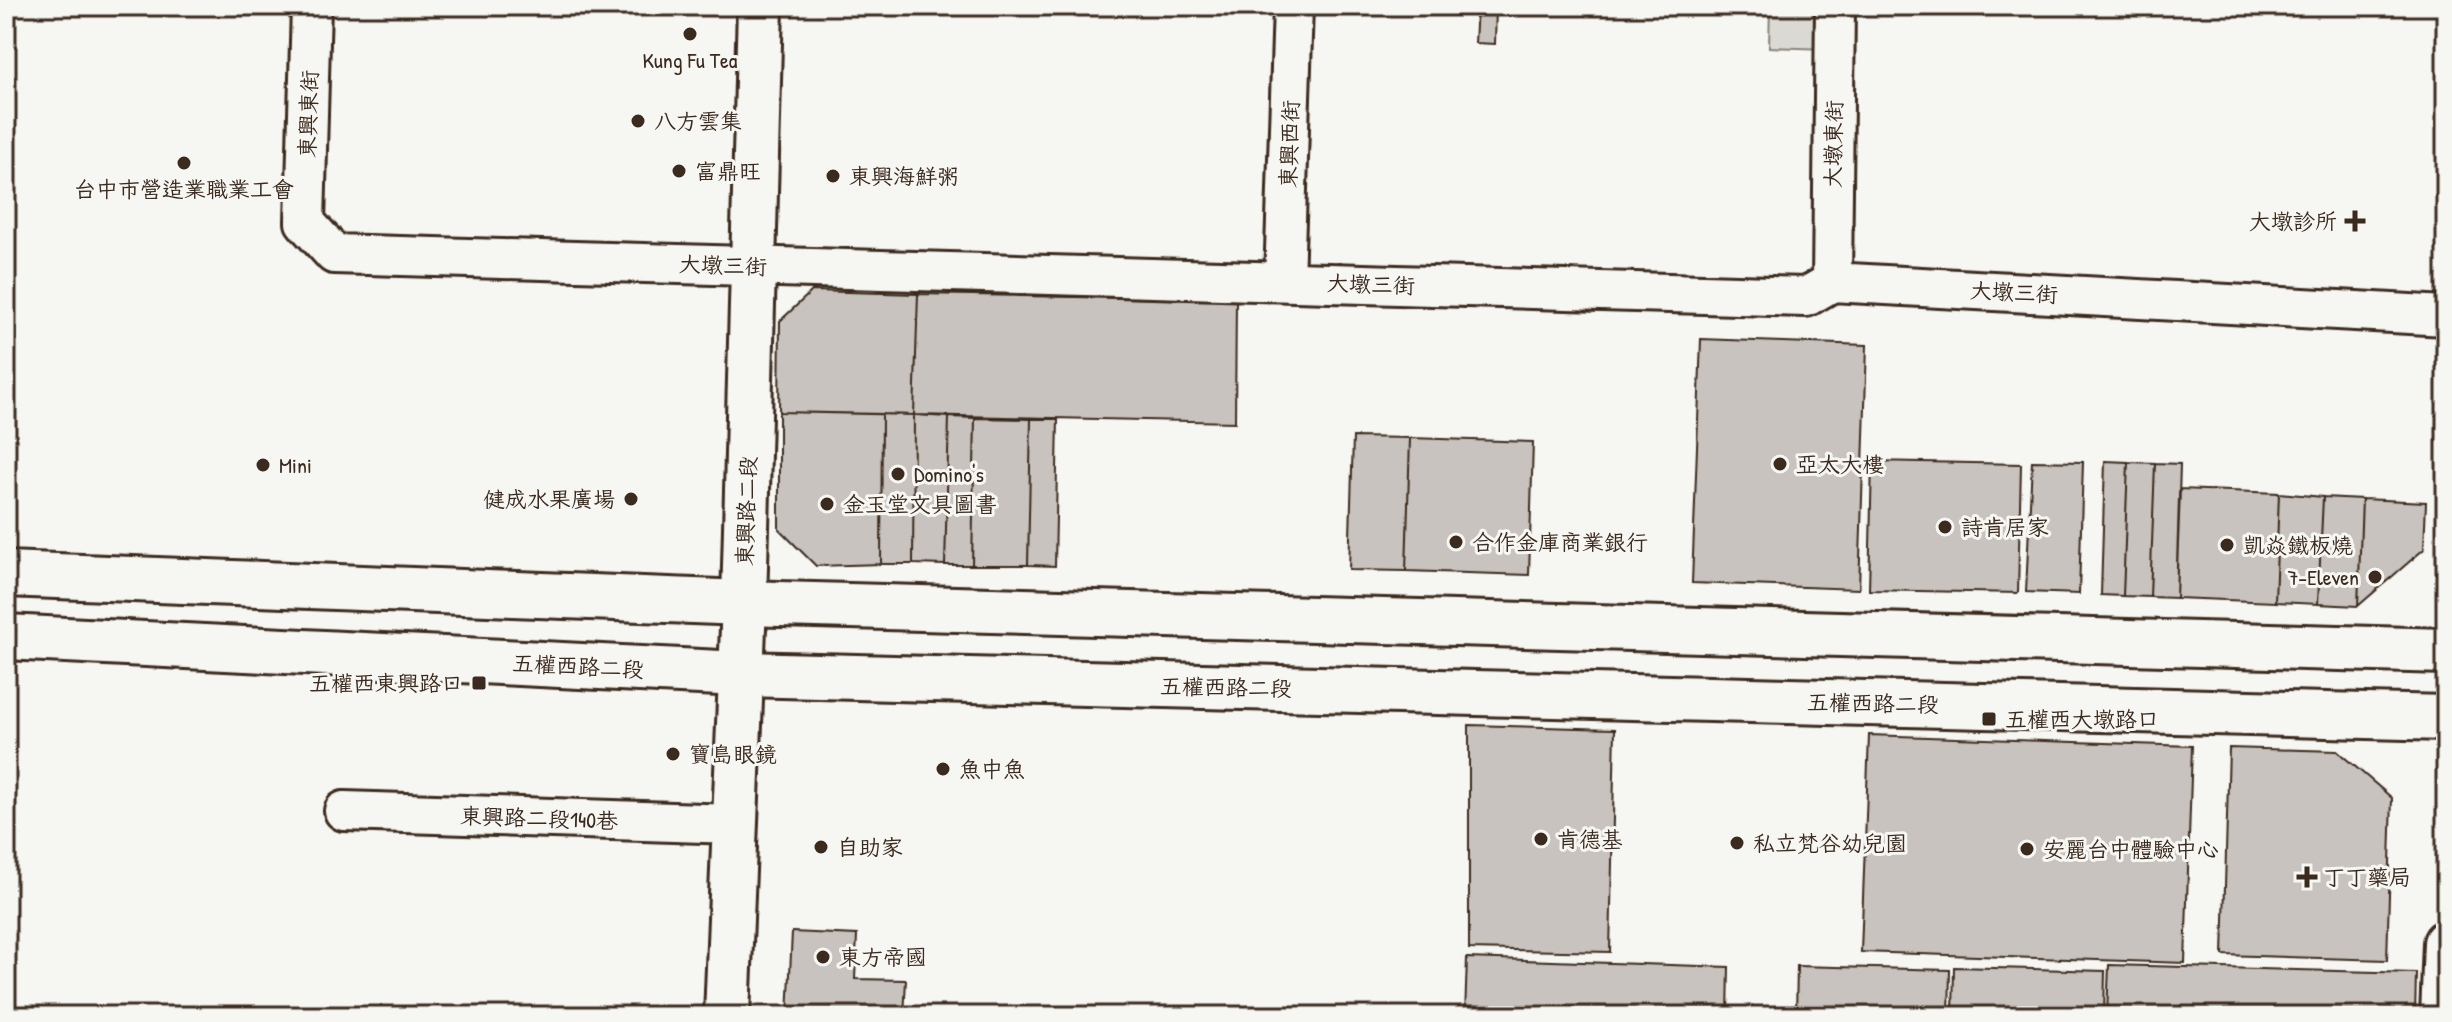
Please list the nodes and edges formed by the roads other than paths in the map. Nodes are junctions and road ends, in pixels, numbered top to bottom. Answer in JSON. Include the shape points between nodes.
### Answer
{"nodes":[{"id":1,"x":311,"y":6,"type":"edge"},
{"id":2,"x":760,"y":6,"type":"edge"},
{"id":3,"x":1293,"y":6,"type":"edge"},
{"id":4,"x":1835,"y":6,"type":"edge"},
{"id":5,"x":305,"y":222,"type":"joint"},
{"id":6,"x":754,"y":266,"type":"junction"},
{"id":7,"x":1284,"y":281,"type":"junction"},
{"id":8,"x":1832,"y":282,"type":"junction"},
{"id":9,"x":2446,"y":316,"type":"edge"},
{"id":10,"x":6,"y":574,"type":"edge"},
{"id":11,"x":744,"y":603,"type":"junction"},
{"id":12,"x":6,"y":637,"type":"edge"},
{"id":13,"x":2446,"y":651,"type":"edge"},
{"id":14,"x":740,"y":674,"type":"junction"},
{"id":15,"x":2446,"y":718,"type":"edge"},
{"id":16,"x":344,"y":811,"type":"dead end"},
{"id":17,"x":734,"y":824,"type":"junction"},
{"id":18,"x":2446,"y":943,"type":"edge"},
{"id":19,"x":727,"y":1016,"type":"edge"},
{"id":20,"x":2443,"y":1016,"type":"edge"}],
"edges":[{"from":1,"to":5,"type":"street","name":"東興東街"},
{"from":2,"to":6,"type":"main road","name":"東興路二段"},
{"from":3,"to":7,"type":"street","name":"東興西街"},
{"from":4,"to":8,"type":"street","name":"大墩東街"},
{"from":5,"to":6,"type":"street","name":"大墩三街","via":[[334,254]]},
{"from":6,"to":7,"type":"street","name":"大墩三街"},
{"from":6,"to":11,"type":"main road","name":"東興路二段"},
{"from":7,"to":8,"type":"street","name":"大墩三街","via":[[1806,297]]},
{"from":8,"to":9,"type":"street","name":"大墩三街"},
{"from":10,"to":11,"type":"main road"},
{"from":11,"to":13,"type":"main road"},
{"from":11,"to":14,"type":"main road","name":"東興路二段"},
{"from":12,"to":14,"type":"main road","name":"五權西路二段"},
{"from":14,"to":15,"type":"main road","name":"五權西路二段"},
{"from":14,"to":17,"type":"main road","name":"東興路二段"},
{"from":16,"to":17,"type":"street","name":"東興路二段140巷"},
{"from":17,"to":19,"type":"main road","name":"東興路二段"},
{"from":18,"to":20,"type":"main road"}]}
